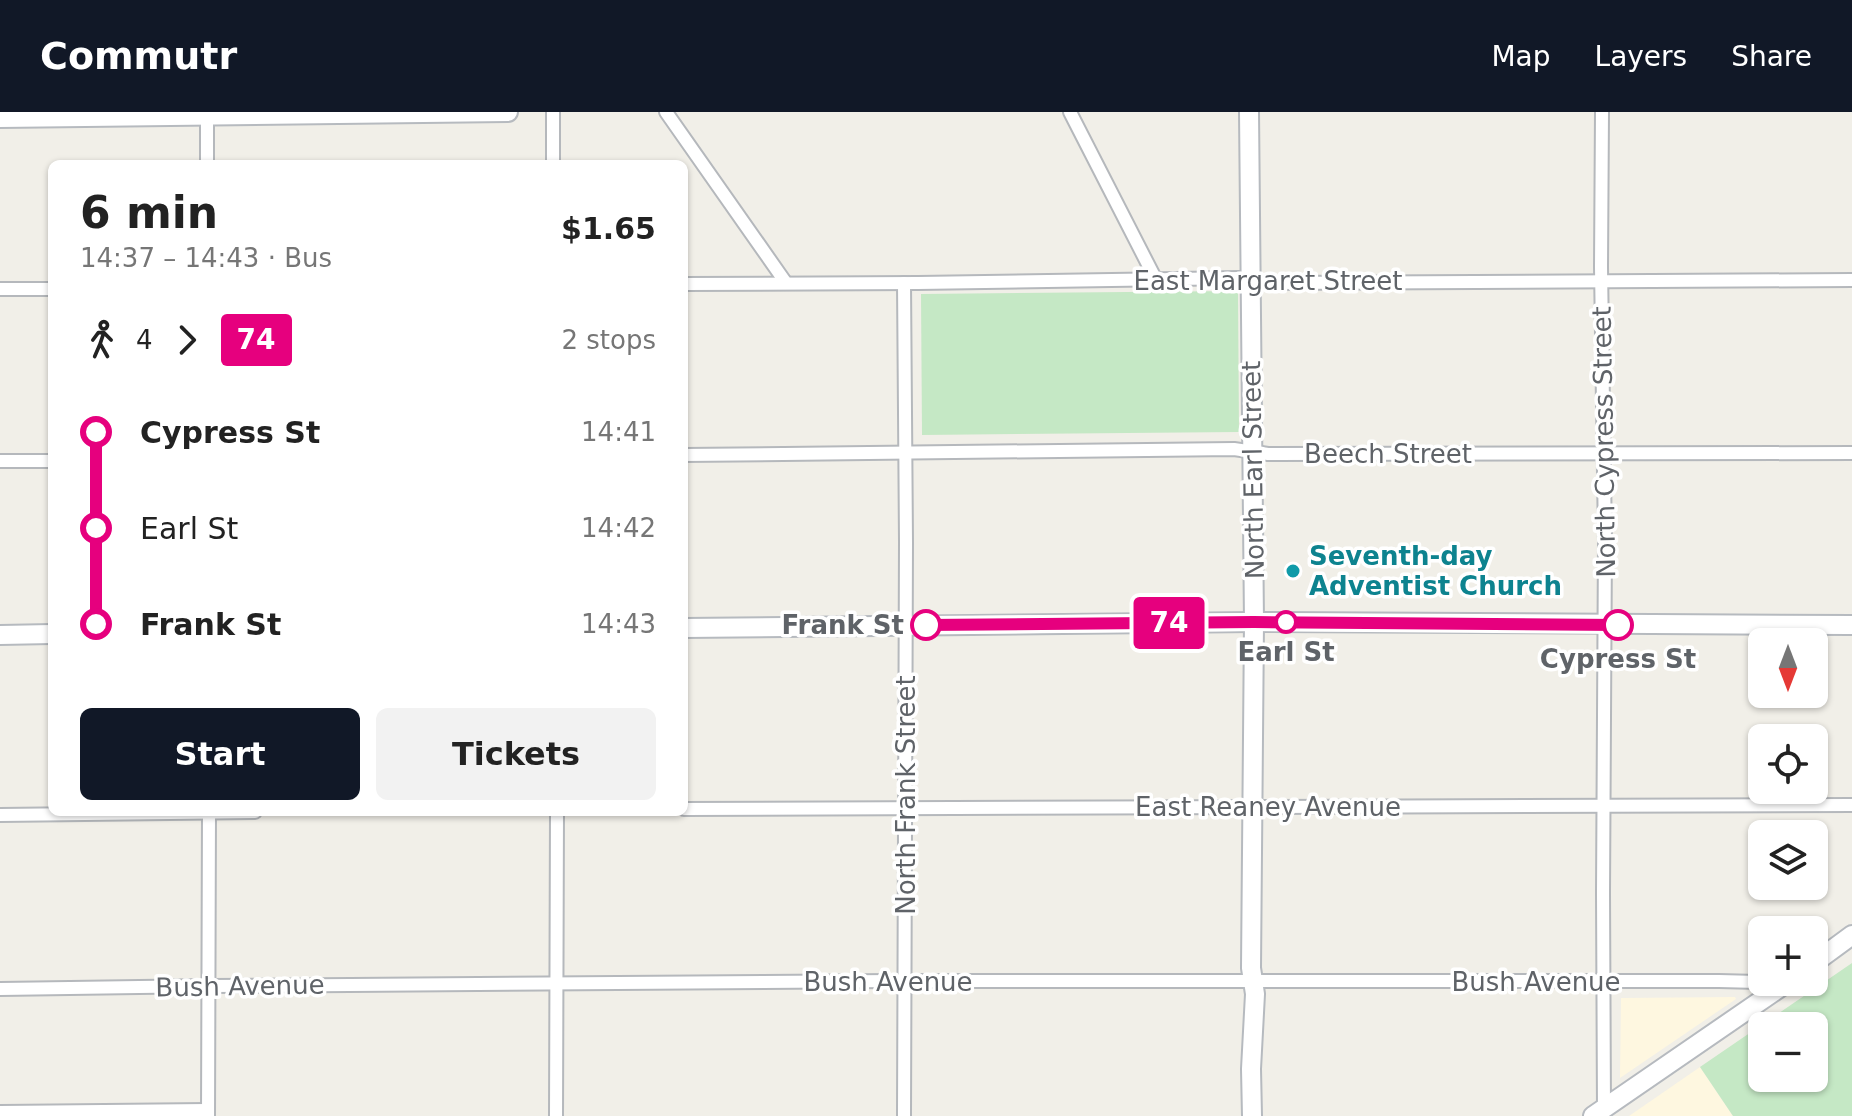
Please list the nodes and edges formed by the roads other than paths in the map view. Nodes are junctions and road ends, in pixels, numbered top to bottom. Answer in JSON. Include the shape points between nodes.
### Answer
{"nodes":[{"id":1,"x":508,"y":112,"type":"edge"},
{"id":2,"x":553,"y":112,"type":"edge"},
{"id":3,"x":666,"y":112,"type":"edge"},
{"id":4,"x":1070,"y":112,"type":"edge"},
{"id":5,"x":1249,"y":112,"type":"edge"},
{"id":6,"x":1602,"y":112,"type":"edge"},
{"id":7,"x":207,"y":114,"type":"edge"},
{"id":8,"x":0,"y":118,"type":"edge"},
{"id":9,"x":207,"y":160,"type":"edge"},
{"id":10,"x":553,"y":160,"type":"edge"},
{"id":11,"x":1156,"y":280,"type":"junction"},
{"id":12,"x":1251,"y":280,"type":"junction"},
{"id":13,"x":1852,"y":280,"type":"edge"},
{"id":14,"x":1601,"y":282,"type":"junction"},
{"id":15,"x":786,"y":283,"type":"junction"},
{"id":16,"x":904,"y":283,"type":"junction"},
{"id":17,"x":688,"y":284,"type":"edge"},
{"id":18,"x":0,"y":289,"type":"edge"},
{"id":19,"x":48,"y":289,"type":"edge"},
{"id":20,"x":906,"y":453,"type":"junction"},
{"id":21,"x":1252,"y":453,"type":"junction"},
{"id":22,"x":1852,"y":453,"type":"edge"},
{"id":23,"x":1604,"y":454,"type":"junction"},
{"id":24,"x":688,"y":455,"type":"edge"},
{"id":25,"x":0,"y":461,"type":"edge"},
{"id":26,"x":48,"y":461,"type":"edge"},
{"id":27,"x":1254,"y":622,"type":"junction"},
{"id":28,"x":1605,"y":625,"type":"junction"},
{"id":29,"x":1852,"y":625,"type":"edge"},
{"id":30,"x":906,"y":626,"type":"junction"},
{"id":31,"x":688,"y":628,"type":"edge"},
{"id":32,"x":48,"y":634,"type":"edge"},
{"id":33,"x":0,"y":635,"type":"edge"},
{"id":34,"x":1852,"y":805,"type":"edge"},
{"id":35,"x":1603,"y":806,"type":"junction"},
{"id":36,"x":905,"y":808,"type":"junction"},
{"id":37,"x":1254,"y":808,"type":"junction"},
{"id":38,"x":688,"y":809,"type":"edge"},
{"id":39,"x":48,"y":814,"type":"edge"},
{"id":40,"x":0,"y":815,"type":"edge"},
{"id":41,"x":209,"y":816,"type":"edge"},
{"id":42,"x":557,"y":816,"type":"edge"},
{"id":43,"x":1852,"y":935,"type":"edge"},
{"id":44,"x":1828,"y":953,"type":"edge"},
{"id":45,"x":905,"y":981,"type":"junction"},
{"id":46,"x":1254,"y":981,"type":"junction"},
{"id":47,"x":1603,"y":982,"type":"junction"},
{"id":48,"x":1748,"y":982,"type":"edge"},
{"id":49,"x":556,"y":983,"type":"junction"},
{"id":50,"x":209,"y":986,"type":"junction"},
{"id":51,"x":0,"y":989,"type":"edge"},
{"id":52,"x":1769,"y":996,"type":"edge"},
{"id":53,"x":0,"y":1112,"type":"edge"},
{"id":54,"x":1599,"y":1112,"type":"edge"},
{"id":55,"x":208,"y":1113,"type":"edge"},
{"id":56,"x":556,"y":1116,"type":"edge"},
{"id":57,"x":904,"y":1116,"type":"edge"},
{"id":58,"x":1252,"y":1116,"type":"edge"}],
"edges":[{"from":1,"to":7,"type":"street"},
{"from":2,"to":10,"type":"street"},
{"from":3,"to":15,"type":"street"},
{"from":4,"to":11,"type":"street"},
{"from":5,"to":12,"type":"street","name":"North Earl Street"},
{"from":6,"to":14,"type":"street","name":"North Cypress Street"},
{"from":7,"to":8,"type":"street"},
{"from":7,"to":9,"type":"street"},
{"from":11,"to":12,"type":"street","name":"East Margaret Street"},
{"from":11,"to":16,"type":"street","name":"East Margaret Street"},
{"from":12,"to":14,"type":"street","name":"East Margaret Street"},
{"from":12,"to":21,"type":"street","name":"North Earl Street"},
{"from":13,"to":14,"type":"street","name":"East Margaret Street"},
{"from":14,"to":23,"type":"street","name":"North Cypress Street"},
{"from":15,"to":16,"type":"street","name":"East Margaret Street"},
{"from":15,"to":17,"type":"street","name":"East Margaret Street"},
{"from":16,"to":20,"type":"street","name":"North Frank Street"},
{"from":18,"to":19,"type":"street"},
{"from":20,"to":21,"type":"street","name":"Beech Street"},
{"from":20,"to":24,"type":"street","name":"Beech Street"},
{"from":20,"to":30,"type":"street","name":"North Frank Street"},
{"from":21,"to":23,"type":"street","name":"Beech Street"},
{"from":21,"to":27,"type":"street","name":"North Earl Street"},
{"from":22,"to":23,"type":"street","name":"Beech Street"},
{"from":23,"to":28,"type":"street","name":"North Cypress Street"},
{"from":25,"to":26,"type":"street"},
{"from":27,"to":28,"type":"street"},
{"from":27,"to":30,"type":"street"},
{"from":27,"to":37,"type":"street","name":"North Earl Street"},
{"from":28,"to":29,"type":"street"},
{"from":28,"to":35,"type":"street","name":"North Cypress Street"},
{"from":30,"to":31,"type":"street"},
{"from":30,"to":36,"type":"street","name":"North Frank Street"},
{"from":32,"to":33,"type":"street"},
{"from":34,"to":35,"type":"street","name":"East Reaney Avenue"},
{"from":35,"to":37,"type":"street","name":"East Reaney Avenue"},
{"from":35,"to":47,"type":"street","name":"North Cypress Street"},
{"from":36,"to":37,"type":"street","name":"East Reaney Avenue"},
{"from":36,"to":38,"type":"street","name":"East Reaney Avenue"},
{"from":36,"to":45,"type":"street","name":"North Frank Street"},
{"from":37,"to":46,"type":"street","name":"North Earl Street"},
{"from":39,"to":40,"type":"street"},
{"from":41,"to":50,"type":"street"},
{"from":42,"to":49,"type":"street"},
{"from":43,"to":44,"type":"street"},
{"from":45,"to":46,"type":"street","name":"Bush Avenue"},
{"from":45,"to":49,"type":"street","name":"Bush Avenue"},
{"from":45,"to":57,"type":"street","name":"North Frank Street"},
{"from":46,"to":47,"type":"street","name":"Bush Avenue"},
{"from":46,"to":58,"type":"street","name":"North Earl Street"},
{"from":47,"to":48,"type":"street","name":"Bush Avenue"},
{"from":47,"to":54,"type":"street","name":"North Cypress Street"},
{"from":49,"to":50,"type":"street","name":"Bush Avenue"},
{"from":49,"to":56,"type":"street"},
{"from":50,"to":51,"type":"street","name":"Bush Avenue"},
{"from":50,"to":55,"type":"street"},
{"from":52,"to":54,"type":"street"},
{"from":53,"to":55,"type":"street"}]}
